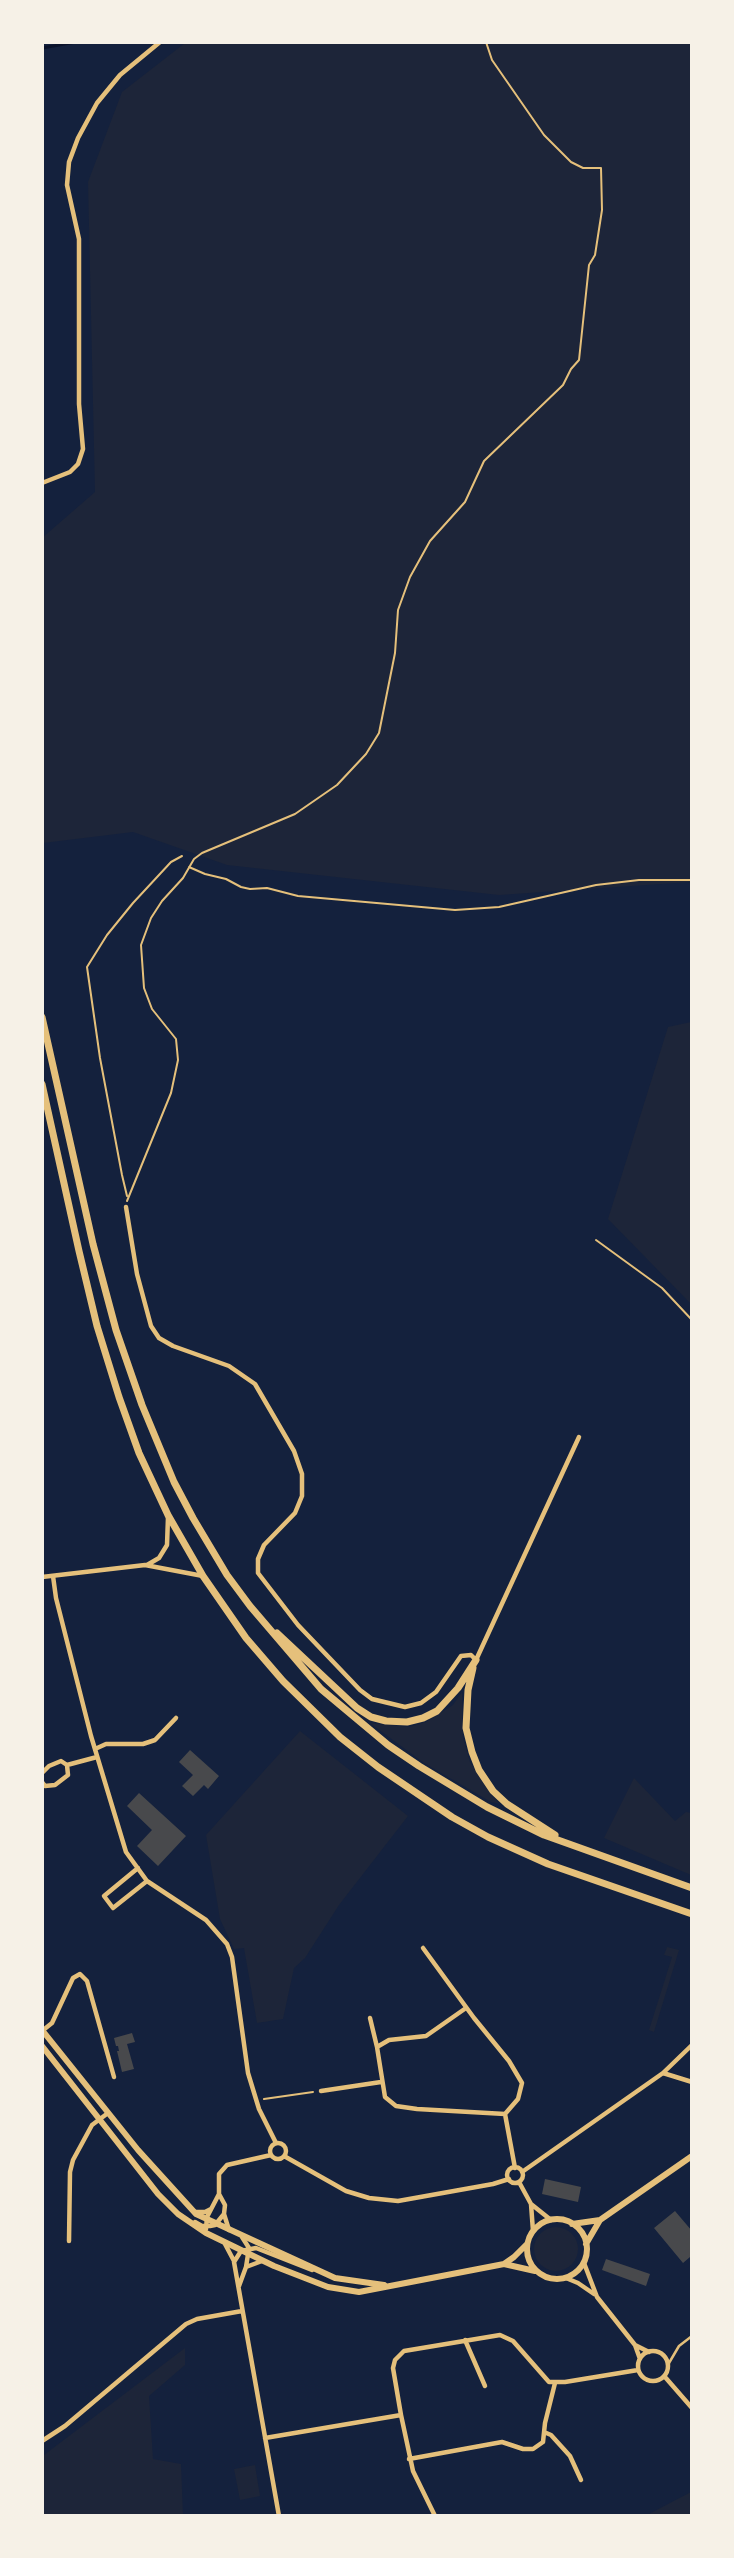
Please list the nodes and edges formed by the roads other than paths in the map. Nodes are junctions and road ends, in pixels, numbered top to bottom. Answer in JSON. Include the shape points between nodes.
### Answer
{"nodes":[{"id":1,"x":160,"y":42,"type":"edge"},
{"id":2,"x":42,"y":483,"type":"edge"},
{"id":3,"x":42,"y":1017,"type":"edge"},
{"id":4,"x":42,"y":1084,"type":"edge"},
{"id":5,"x":126,"y":1207,"type":"road end"},
{"id":6,"x":579,"y":1437,"type":"dead end"},
{"id":7,"x":168,"y":1515,"type":"junction"},
{"id":8,"x":146,"y":1565,"type":"junction"},
{"id":9,"x":53,"y":1576,"type":"junction"},
{"id":10,"x":203,"y":1576,"type":"junction"},
{"id":11,"x":42,"y":1577,"type":"edge"},
{"id":12,"x":250,"y":1606,"type":"junction"},
{"id":13,"x":476,"y":1660,"type":"junction"},
{"id":14,"x":176,"y":1718,"type":"dead end"},
{"id":15,"x":95,"y":1749,"type":"junction"},
{"id":16,"x":97,"y":1757,"type":"junction"},
{"id":17,"x":67,"y":1765,"type":"junction"},
{"id":18,"x":42,"y":1773,"type":"edge"},
{"id":19,"x":42,"y":1782,"type":"edge"},
{"id":20,"x":575,"y":1847,"type":"junction"},
{"id":21,"x":138,"y":1868,"type":"junction"},
{"id":22,"x":147,"y":1881,"type":"junction"},
{"id":23,"x":692,"y":1888,"type":"edge"},
{"id":24,"x":692,"y":1914,"type":"edge"},
{"id":25,"x":423,"y":1948,"type":"dead end"},
{"id":26,"x":466,"y":2008,"type":"junction"},
{"id":27,"x":370,"y":2018,"type":"dead end"},
{"id":28,"x":43,"y":2031,"type":"edge"},
{"id":29,"x":692,"y":2045,"type":"edge"},
{"id":30,"x":42,"y":2046,"type":"edge"},
{"id":31,"x":377,"y":2047,"type":"junction"},
{"id":32,"x":663,"y":2073,"type":"junction"},
{"id":33,"x":114,"y":2077,"type":"dead end"},
{"id":34,"x":382,"y":2082,"type":"junction"},
{"id":35,"x":692,"y":2082,"type":"edge"},
{"id":36,"x":321,"y":2090,"type":"road end"},
{"id":37,"x":108,"y":2113,"type":"junction"},
{"id":38,"x":505,"y":2114,"type":"junction"},
{"id":39,"x":100,"y":2118,"type":"junction"},
{"id":40,"x":276,"y":2143,"type":"junction"},
{"id":41,"x":271,"y":2155,"type":"junction"},
{"id":42,"x":284,"y":2156,"type":"junction"},
{"id":43,"x":692,"y":2156,"type":"edge"},
{"id":44,"x":515,"y":2168,"type":"junction"},
{"id":45,"x":522,"y":2172,"type":"junction"},
{"id":46,"x":509,"y":2179,"type":"junction"},
{"id":47,"x":519,"y":2182,"type":"junction"},
{"id":48,"x":220,"y":2194,"type":"junction"},
{"id":49,"x":531,"y":2204,"type":"junction"},
{"id":50,"x":212,"y":2208,"type":"junction"},
{"id":51,"x":193,"y":2212,"type":"junction"},
{"id":52,"x":224,"y":2214,"type":"junction"},
{"id":53,"x":551,"y":2220,"type":"junction"},
{"id":54,"x":600,"y":2220,"type":"junction"},
{"id":55,"x":572,"y":2224,"type":"junction"},
{"id":56,"x":215,"y":2225,"type":"junction"},
{"id":57,"x":206,"y":2227,"type":"junction"},
{"id":58,"x":533,"y":2230,"type":"junction"},
{"id":59,"x":230,"y":2232,"type":"junction"},
{"id":60,"x":242,"y":2237,"type":"junction"},
{"id":61,"x":69,"y":2241,"type":"dead end"},
{"id":62,"x":224,"y":2242,"type":"junction"},
{"id":63,"x":527,"y":2244,"type":"junction"},
{"id":64,"x":586,"y":2244,"type":"junction"},
{"id":65,"x":241,"y":2251,"type":"junction"},
{"id":66,"x":249,"y":2251,"type":"junction"},
{"id":67,"x":263,"y":2261,"type":"junction"},
{"id":68,"x":234,"y":2262,"type":"junction"},
{"id":69,"x":584,"y":2263,"type":"junction"},
{"id":70,"x":504,"y":2264,"type":"junction"},
{"id":71,"x":246,"y":2268,"type":"junction"},
{"id":72,"x":535,"y":2271,"type":"junction"},
{"id":73,"x":326,"y":2274,"type":"junction"},
{"id":74,"x":566,"y":2278,"type":"junction"},
{"id":75,"x":388,"y":2285,"type":"junction"},
{"id":76,"x":238,"y":2293,"type":"junction"},
{"id":77,"x":597,"y":2297,"type":"junction"},
{"id":78,"x":242,"y":2312,"type":"junction"},
{"id":79,"x":692,"y":2336,"type":"edge"},
{"id":80,"x":465,"y":2340,"type":"junction"},
{"id":81,"x":635,"y":2345,"type":"junction"},
{"id":82,"x":649,"y":2352,"type":"junction"},
{"id":83,"x":640,"y":2359,"type":"junction"},
{"id":84,"x":669,"y":2363,"type":"junction"},
{"id":85,"x":638,"y":2370,"type":"junction"},
{"id":86,"x":665,"y":2377,"type":"junction"},
{"id":87,"x":555,"y":2384,"type":"junction"},
{"id":88,"x":484,"y":2386,"type":"dead end"},
{"id":89,"x":692,"y":2408,"type":"edge"},
{"id":90,"x":401,"y":2415,"type":"junction"},
{"id":91,"x":544,"y":2432,"type":"junction"},
{"id":92,"x":265,"y":2438,"type":"junction"},
{"id":93,"x":42,"y":2441,"type":"edge"},
{"id":94,"x":409,"y":2459,"type":"junction"},
{"id":95,"x":581,"y":2480,"type":"dead end"},
{"id":96,"x":279,"y":2516,"type":"edge"},
{"id":97,"x":435,"y":2516,"type":"edge"}],
"edges":[{"from":1,"to":2,"type":"street","via":[[120,75],[97,103],[69,162],[66,185],[79,239],[79,404],[83,449],[78,464],[70,472]]},
{"from":3,"to":12,"type":"main road","via":[[93,1244],[116,1330],[142,1405],[174,1482],[193,1518]]},
{"from":4,"to":7,"type":"main road","via":[[97,1326],[139,1453]]},
{"from":5,"to":13,"type":"street","via":[[137,1274],[151,1326],[159,1338],[245,1375],[255,1384],[294,1451],[302,1474],[302,1496],[295,1513],[264,1545],[258,1559],[258,1573],[298,1625],[360,1690],[372,1699],[389,1704],[405,1707],[422,1703],[436,1692],[461,1656],[471,1655]]},
{"from":6,"to":13,"type":"street"},
{"from":7,"to":8,"type":"street","via":[[167,1545],[159,1558]]},
{"from":7,"to":10,"type":"main road"},
{"from":8,"to":9,"type":"street"},
{"from":8,"to":10,"type":"street"},
{"from":9,"to":11,"type":"street"},
{"from":9,"to":15,"type":"street"},
{"from":10,"to":24,"type":"main road","via":[[246,1638],[283,1681],[340,1737],[415,1793],[518,1851],[585,1878]]},
{"from":12,"to":13,"type":"main road","via":[[357,1708],[386,1721],[407,1722],[437,1711],[458,1688]]},
{"from":12,"to":20,"type":"main road","via":[[321,1689],[388,1745],[487,1807]]},
{"from":13,"to":20,"type":"main road","via":[[468,1690],[466,1728],[479,1770],[493,1791],[507,1804]]},
{"from":14,"to":15,"type":"street","via":[[155,1740],[143,1744],[106,1744]]},
{"from":15,"to":16,"type":"street"},
{"from":16,"to":17,"type":"street"},
{"from":16,"to":21,"type":"street","via":[[126,1852]]},
{"from":17,"to":18,"type":"street","via":[[61,1761]]},
{"from":17,"to":19,"type":"street","via":[[68,1775],[55,1785],[45,1786]]},
{"from":20,"to":23,"type":"main road"},
{"from":21,"to":22,"type":"street"},
{"from":21,"to":22,"type":"street","via":[[104,1896],[113,1908]]},
{"from":22,"to":40,"type":"street","via":[[206,1920],[226,1944],[232,1958],[248,2073],[256,2100]]},
{"from":25,"to":26,"type":"street"},
{"from":26,"to":31,"type":"street","via":[[426,2036],[389,2040]]},
{"from":26,"to":38,"type":"street","via":[[509,2061],[522,2083],[518,2099]]},
{"from":27,"to":31,"type":"street"},
{"from":28,"to":33,"type":"street","via":[[52,2023],[74,1978],[80,1974],[87,1981]]},
{"from":28,"to":37,"type":"main road"},
{"from":29,"to":32,"type":"street"},
{"from":30,"to":39,"type":"main road"},
{"from":31,"to":34,"type":"street"},
{"from":32,"to":35,"type":"street"},
{"from":32,"to":45,"type":"street"},
{"from":34,"to":36,"type":"street"},
{"from":34,"to":38,"type":"street","via":[[385,2097],[396,2106]]},
{"from":37,"to":39,"type":"street"},
{"from":37,"to":51,"type":"main road"},
{"from":38,"to":44,"type":"street"},
{"from":39,"to":57,"type":"main road","via":[[169,2205]]},
{"from":39,"to":61,"type":"street","via":[[88,2131],[73,2160]]},
{"from":40,"to":41,"type":"street","via":[[271,2148]]},
{"from":40,"to":42,"type":"street","via":[[285,2148]]},
{"from":41,"to":42,"type":"street","via":[[279,2159]]},
{"from":41,"to":48,"type":"street","via":[[227,2165],[219,2174]]},
{"from":42,"to":46,"type":"street","via":[[346,2191],[369,2198],[398,2201]]},
{"from":43,"to":54,"type":"main road"},
{"from":44,"to":45,"type":"street"},
{"from":44,"to":46,"type":"street","via":[[508,2172]]},
{"from":45,"to":47,"type":"street"},
{"from":46,"to":47,"type":"street","via":[[513,2183]]},
{"from":47,"to":49,"type":"street"},
{"from":48,"to":50,"type":"street"},
{"from":48,"to":52,"type":"street"},
{"from":49,"to":53,"type":"street"},
{"from":49,"to":58,"type":"street"},
{"from":50,"to":51,"type":"street"},
{"from":50,"to":57,"type":"street"},
{"from":51,"to":57,"type":"main road"},
{"from":52,"to":56,"type":"street"},
{"from":52,"to":59,"type":"street"},
{"from":53,"to":55,"type":"main road"},
{"from":53,"to":58,"type":"main road"},
{"from":54,"to":55,"type":"main road"},
{"from":54,"to":64,"type":"main road"},
{"from":55,"to":64,"type":"main road","via":[[579,2229]]},
{"from":56,"to":57,"type":"main road"},
{"from":56,"to":59,"type":"main road"},
{"from":57,"to":62,"type":"main road"},
{"from":58,"to":63,"type":"main road"},
{"from":59,"to":60,"type":"main road"},
{"from":60,"to":66,"type":"street"},
{"from":60,"to":73,"type":"main road"},
{"from":62,"to":65,"type":"main road"},
{"from":62,"to":68,"type":"street"},
{"from":63,"to":70,"type":"main road"},
{"from":63,"to":72,"type":"main road","via":[[529,2263]]},
{"from":64,"to":69,"type":"main road"},
{"from":65,"to":66,"type":"main road"},
{"from":65,"to":68,"type":"street"},
{"from":66,"to":67,"type":"main road"},
{"from":66,"to":71,"type":"street"},
{"from":66,"to":73,"type":"street","via":[[261,2250],[293,2265]]},
{"from":67,"to":71,"type":"street"},
{"from":67,"to":75,"type":"main road","via":[[346,2291],[373,2290]]},
{"from":68,"to":76,"type":"street"},
{"from":69,"to":74,"type":"main road"},
{"from":69,"to":77,"type":"street"},
{"from":70,"to":72,"type":"main road"},
{"from":70,"to":75,"type":"main road"},
{"from":71,"to":76,"type":"street"},
{"from":72,"to":74,"type":"main road","via":[[549,2279]]},
{"from":73,"to":75,"type":"main road","via":[[348,2282]]},
{"from":74,"to":77,"type":"street"},
{"from":76,"to":78,"type":"street"},
{"from":77,"to":81,"type":"street"},
{"from":78,"to":92,"type":"street"},
{"from":78,"to":93,"type":"street","via":[[197,2319],[186,2324],[65,2426]]},
{"from":79,"to":84,"type":"lane","via":[[679,2346]]},
{"from":80,"to":87,"type":"street","via":[[507,2337],[544,2378]]},
{"from":80,"to":88,"type":"street"},
{"from":80,"to":90,"type":"street","via":[[404,2351],[398,2355],[392,2368]]},
{"from":81,"to":82,"type":"street"},
{"from":81,"to":83,"type":"street"},
{"from":82,"to":83,"type":"street"},
{"from":82,"to":84,"type":"street","via":[[660,2352]]},
{"from":83,"to":85,"type":"street"},
{"from":84,"to":86,"type":"street"},
{"from":85,"to":86,"type":"street","via":[[643,2378],[652,2382]]},
{"from":85,"to":87,"type":"street"},
{"from":86,"to":89,"type":"street"},
{"from":87,"to":91,"type":"street"},
{"from":90,"to":92,"type":"street"},
{"from":90,"to":94,"type":"street"},
{"from":91,"to":94,"type":"street","via":[[543,2442],[533,2449],[502,2442]]},
{"from":91,"to":95,"type":"street","via":[[551,2435],[570,2456]]},
{"from":92,"to":96,"type":"street"},
{"from":94,"to":97,"type":"street"}]}
